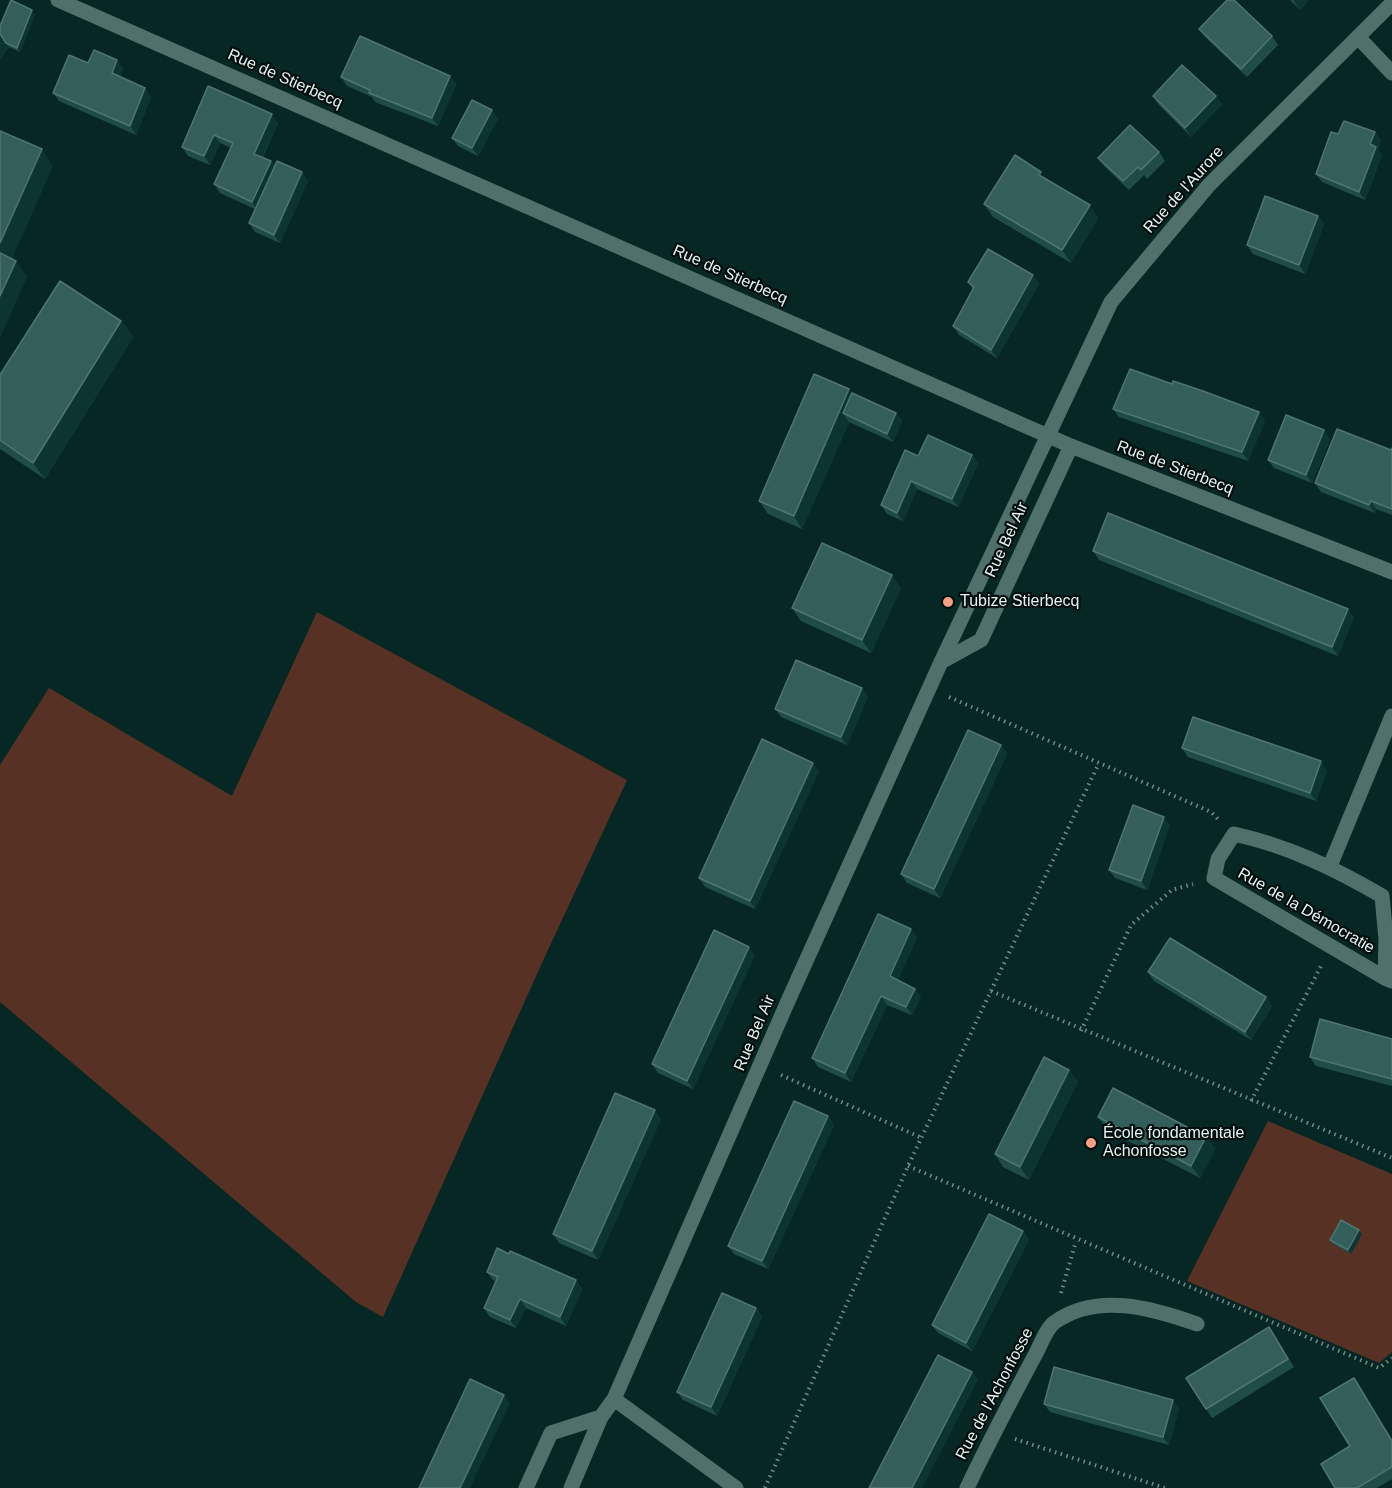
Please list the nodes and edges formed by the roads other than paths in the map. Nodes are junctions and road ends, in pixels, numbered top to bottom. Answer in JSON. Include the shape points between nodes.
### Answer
{"nodes":[{"id":1,"x":58,"y":0,"type":"edge"},
{"id":2,"x":1392,"y":3,"type":"edge"},
{"id":3,"x":1358,"y":38,"type":"junction"},
{"id":4,"x":1392,"y":73,"type":"edge"},
{"id":5,"x":1049,"y":436,"type":"junction"},
{"id":6,"x":1071,"y":446,"type":"junction"},
{"id":7,"x":1392,"y":572,"type":"edge"},
{"id":8,"x":941,"y":662,"type":"junction"},
{"id":9,"x":1392,"y":716,"type":"edge"},
{"id":10,"x":1330,"y":866,"type":"junction"},
{"id":11,"x":1388,"y":980,"type":"edge"},
{"id":12,"x":1197,"y":1324,"type":"dead end"},
{"id":13,"x":614,"y":1399,"type":"junction"},
{"id":14,"x":601,"y":1417,"type":"junction"},
{"id":15,"x":526,"y":1488,"type":"edge"},
{"id":16,"x":571,"y":1488,"type":"edge"},
{"id":17,"x":736,"y":1488,"type":"edge"},
{"id":18,"x":967,"y":1488,"type":"edge"}],
"edges":[{"from":1,"to":5,"type":"street","name":"Rue de Stierbecq"},
{"from":2,"to":3,"type":"street","name":"Rue de l'Aurore"},
{"from":3,"to":4,"type":"street"},
{"from":3,"to":5,"type":"street","name":"Rue de l'Aurore","via":[[1209,185],[1111,302]]},
{"from":5,"to":6,"type":"street","name":"Rue de Stierbecq"},
{"from":5,"to":8,"type":"street","name":"Rue Bel Air"},
{"from":6,"to":7,"type":"street","name":"Rue de Stierbecq"},
{"from":6,"to":8,"type":"street","name":"Rue Bel Air","via":[[981,640]]},
{"from":8,"to":13,"type":"street","name":"Rue Bel Air"},
{"from":9,"to":10,"type":"street"},
{"from":10,"to":11,"type":"street","name":"Rue de la Démocratie","via":[[1382,896]]},
{"from":10,"to":11,"type":"street","name":"Rue de la Démocratie","via":[[1273,842],[1234,834],[1218,859],[1214,878]]},
{"from":12,"to":18,"type":"street","name":"Rue de l'Achonfosse","via":[[1167,1313],[1116,1304],[1079,1310],[1053,1323]]},
{"from":13,"to":14,"type":"street","name":"Rue Bel Air"},
{"from":13,"to":17,"type":"street"},
{"from":14,"to":15,"type":"street","via":[[551,1433]]},
{"from":14,"to":16,"type":"street","name":"Rue Bel Air"}]}
